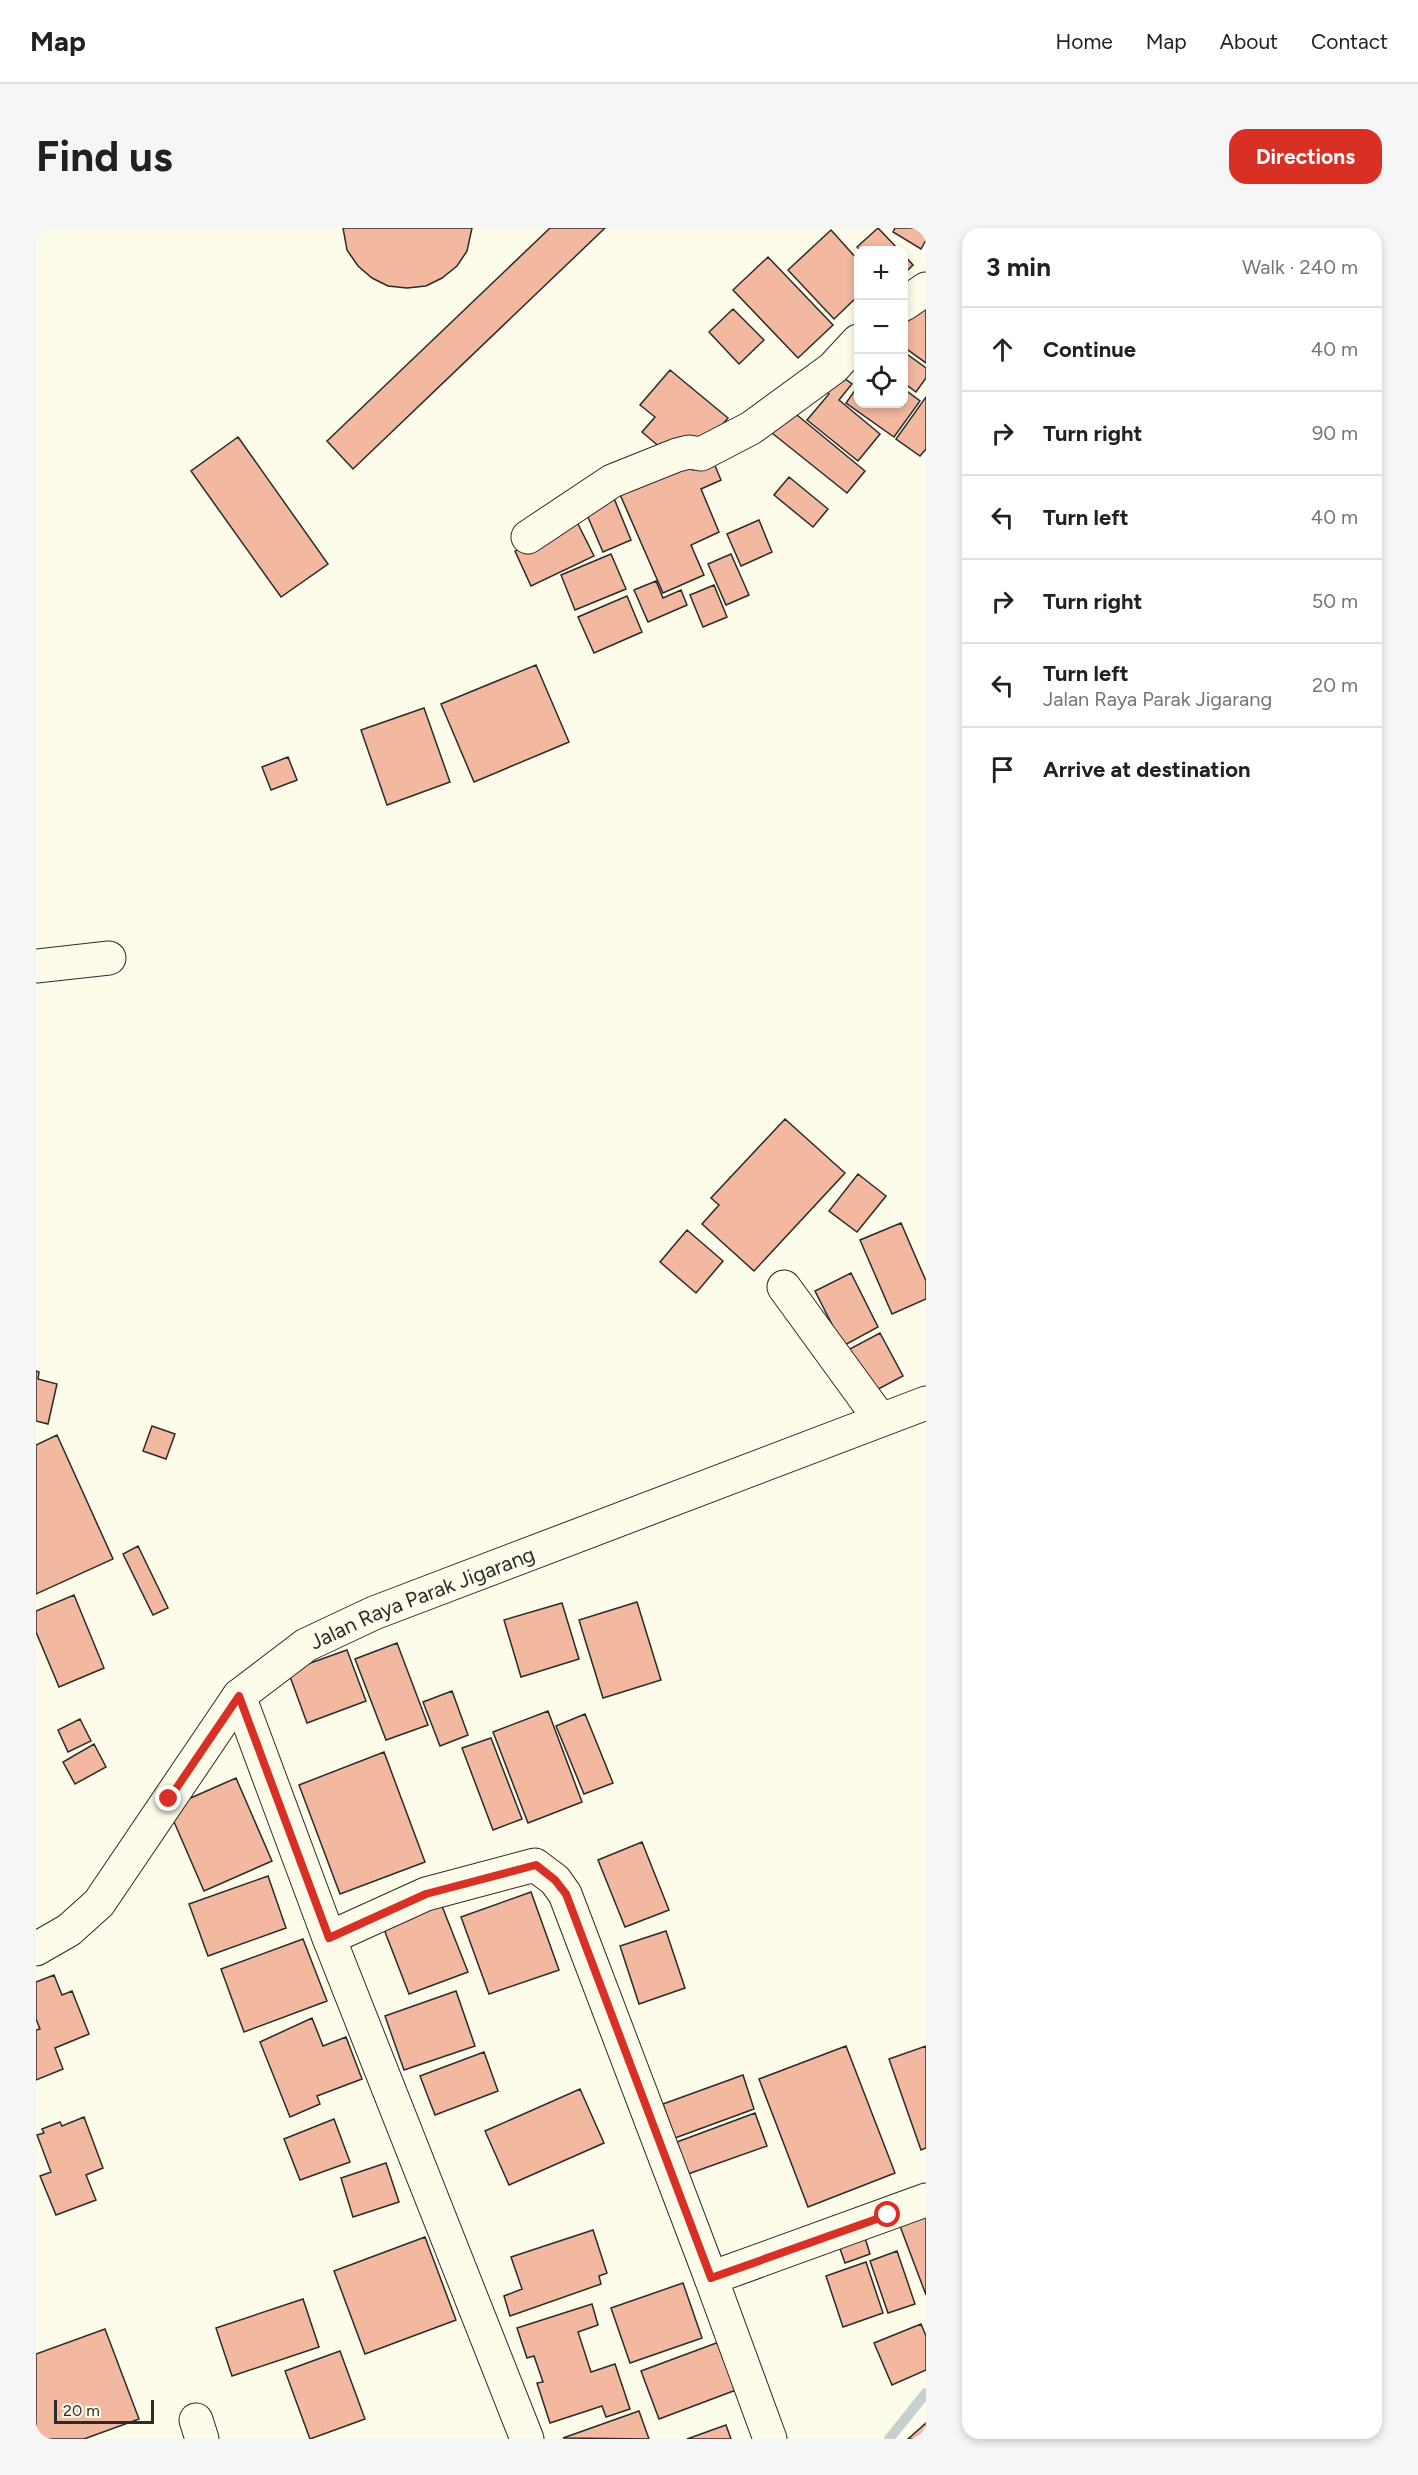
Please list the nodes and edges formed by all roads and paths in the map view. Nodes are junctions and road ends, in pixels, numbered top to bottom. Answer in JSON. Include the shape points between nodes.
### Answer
{"nodes":[{"id":1,"x":926,"y":289,"type":"edge"},
{"id":2,"x":908,"y":301,"type":"edge"},
{"id":3,"x":854,"y":345,"type":"edge"},
{"id":4,"x":528,"y":537,"type":"dead end"},
{"id":5,"x":109,"y":958,"type":"dead end"},
{"id":6,"x":36,"y":966,"type":"edge"},
{"id":7,"x":784,"y":1287,"type":"dead end"},
{"id":8,"x":926,"y":1403,"type":"edge"},
{"id":9,"x":880,"y":1419,"type":"junction"},
{"id":10,"x":239,"y":1696,"type":"junction"},
{"id":11,"x":329,"y":1938,"type":"junction"},
{"id":12,"x":36,"y":1949,"type":"edge"},
{"id":13,"x":926,"y":2200,"type":"edge"},
{"id":14,"x":711,"y":2278,"type":"junction"},
{"id":15,"x":527,"y":2439,"type":"edge"},
{"id":16,"x":770,"y":2439,"type":"edge"}],
"edges":[{"from":1,"to":2,"type":"street"},
{"from":3,"to":4,"type":"street","via":[[833,368],[751,428],[701,454],[677,455],[612,481]]},
{"from":5,"to":6,"type":"street"},
{"from":7,"to":9,"type":"street"},
{"from":8,"to":9,"type":"street","name":"Jalan Raya Parak Jigarang"},
{"from":9,"to":10,"type":"street","name":"Jalan Raya Parak Jigarang","via":[[374,1613],[306,1645]]},
{"from":10,"to":11,"type":"street"},
{"from":10,"to":12,"type":"street","name":"Jalan Raya Parak Jigarang","via":[[99,1903],[69,1930]]},
{"from":11,"to":14,"type":"street","via":[[426,1894],[536,1865],[555,1880],[566,1894]]},
{"from":11,"to":15,"type":"street"},
{"from":13,"to":14,"type":"street"},
{"from":14,"to":16,"type":"street"}]}
